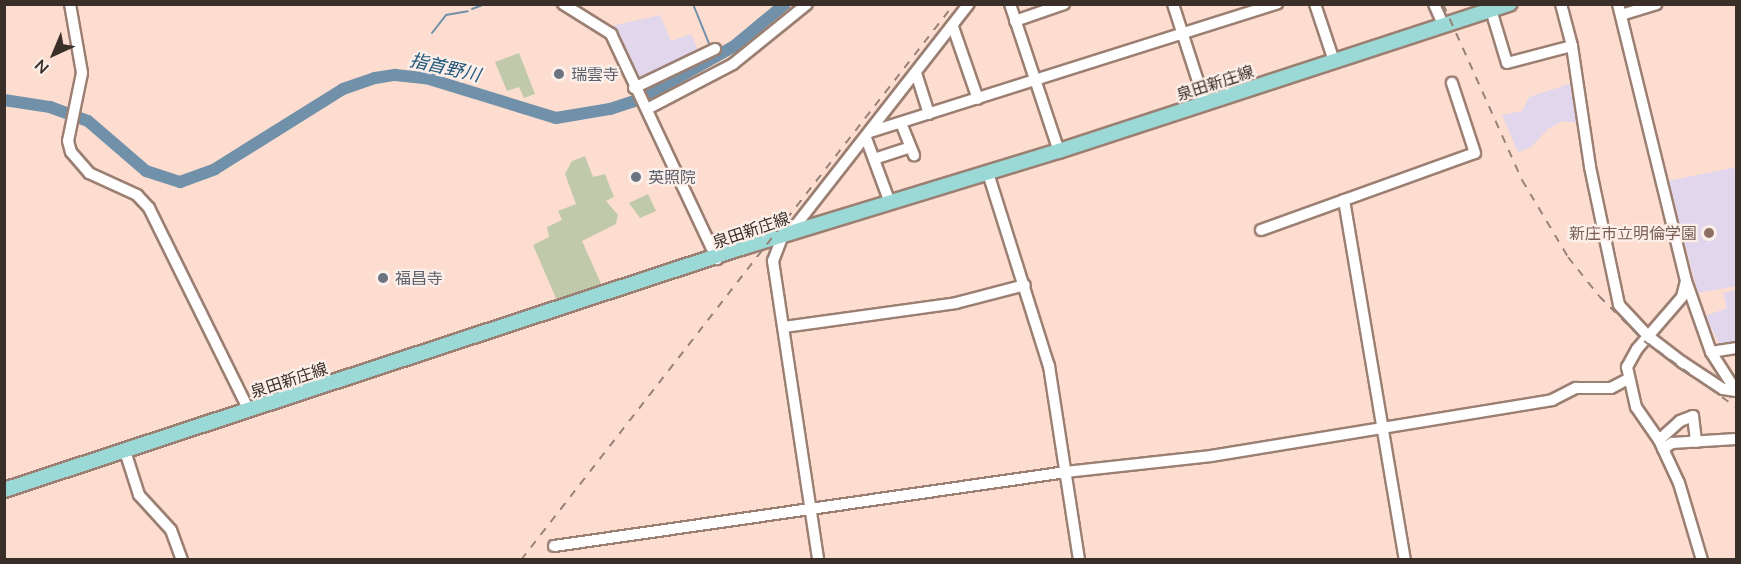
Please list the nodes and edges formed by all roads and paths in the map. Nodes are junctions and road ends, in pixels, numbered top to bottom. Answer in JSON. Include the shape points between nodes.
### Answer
{"nodes":[{"id":1,"x":70,"y":4,"type":"edge"},
{"id":2,"x":563,"y":4,"type":"edge"},
{"id":3,"x":807,"y":4,"type":"edge"},
{"id":4,"x":969,"y":4,"type":"edge"},
{"id":5,"x":1010,"y":4,"type":"edge"},
{"id":6,"x":1064,"y":4,"type":"edge"},
{"id":7,"x":1173,"y":4,"type":"edge"},
{"id":8,"x":1276,"y":4,"type":"edge"},
{"id":9,"x":1315,"y":4,"type":"edge"},
{"id":10,"x":1434,"y":4,"type":"edge"},
{"id":11,"x":1509,"y":4,"type":"edge"},
{"id":12,"x":1561,"y":4,"type":"edge"},
{"id":13,"x":1656,"y":4,"type":"edge"},
{"id":14,"x":1475,"y":10,"type":"edge"},
{"id":15,"x":1491,"y":10,"type":"junction"},
{"id":16,"x":1619,"y":10,"type":"edge"},
{"id":17,"x":1015,"y":21,"type":"junction"},
{"id":18,"x":1444,"y":26,"type":"junction"},
{"id":19,"x":953,"y":27,"type":"junction"},
{"id":20,"x":1182,"y":34,"type":"junction"},
{"id":21,"x":1572,"y":46,"type":"junction"},
{"id":22,"x":715,"y":49,"type":"dead end"},
{"id":23,"x":1334,"y":62,"type":"junction"},
{"id":24,"x":916,"y":73,"type":"junction"},
{"id":25,"x":1035,"y":81,"type":"junction"},
{"id":26,"x":1452,"y":83,"type":"dead end"},
{"id":27,"x":635,"y":89,"type":"junction"},
{"id":28,"x":978,"y":99,"type":"junction"},
{"id":29,"x":1205,"y":103,"type":"junction"},
{"id":30,"x":647,"y":109,"type":"junction"},
{"id":31,"x":929,"y":114,"type":"junction"},
{"id":32,"x":901,"y":123,"type":"junction"},
{"id":33,"x":868,"y":135,"type":"junction"},
{"id":34,"x":1059,"y":151,"type":"junction"},
{"id":35,"x":874,"y":159,"type":"junction"},
{"id":36,"x":988,"y":173,"type":"junction"},
{"id":37,"x":1344,"y":200,"type":"junction"},
{"id":38,"x":890,"y":203,"type":"junction"},
{"id":39,"x":1262,"y":230,"type":"dead end"},
{"id":40,"x":786,"y":235,"type":"junction"},
{"id":41,"x":717,"y":259,"type":"junction"},
{"id":42,"x":1686,"y":281,"type":"junction"},
{"id":43,"x":1025,"y":285,"type":"junction"},
{"id":44,"x":784,"y":327,"type":"junction"},
{"id":45,"x":1648,"y":336,"type":"junction"},
{"id":46,"x":1737,"y":348,"type":"edge"},
{"id":47,"x":1711,"y":352,"type":"junction"},
{"id":48,"x":1628,"y":379,"type":"junction"},
{"id":49,"x":1736,"y":391,"type":"edge"},
{"id":50,"x":249,"y":410,"type":"junction"},
{"id":51,"x":1384,"y":425,"type":"junction"},
{"id":52,"x":1737,"y":439,"type":"edge"},
{"id":53,"x":1696,"y":442,"type":"junction"},
{"id":54,"x":1661,"y":445,"type":"junction"},
{"id":55,"x":125,"y":451,"type":"junction"},
{"id":56,"x":1066,"y":472,"type":"junction"},
{"id":57,"x":4,"y":490,"type":"edge"},
{"id":58,"x":810,"y":509,"type":"junction"},
{"id":59,"x":554,"y":546,"type":"dead end"},
{"id":60,"x":182,"y":560,"type":"edge"},
{"id":61,"x":818,"y":560,"type":"edge"},
{"id":62,"x":1079,"y":560,"type":"edge"},
{"id":63,"x":1405,"y":560,"type":"edge"},
{"id":64,"x":1702,"y":560,"type":"edge"}],
"edges":[{"from":1,"to":50,"type":"street","via":[[81,87],[68,141],[71,152],[89,173],[144,201]]},
{"from":2,"to":27,"type":"street","via":[[608,30]]},
{"from":3,"to":30,"type":"street","via":[[733,64]]},
{"from":4,"to":19,"type":"street"},
{"from":5,"to":17,"type":"street"},
{"from":6,"to":17,"type":"street"},
{"from":7,"to":20,"type":"street"},
{"from":8,"to":20,"type":"street"},
{"from":9,"to":23,"type":"street"},
{"from":10,"to":18,"type":"street"},
{"from":11,"to":15,"type":"main road","name":"泉田新庄線"},
{"from":12,"to":21,"type":"street"},
{"from":13,"to":16,"type":"street"},
{"from":14,"to":15,"type":"main road","name":"泉田新庄線"},
{"from":14,"to":18,"type":"main road","name":"泉田新庄線"},
{"from":15,"to":21,"type":"street","via":[[1507,63]]},
{"from":16,"to":42,"type":"street"},
{"from":17,"to":25,"type":"street"},
{"from":18,"to":23,"type":"main road","name":"泉田新庄線"},
{"from":19,"to":24,"type":"street"},
{"from":19,"to":28,"type":"street"},
{"from":20,"to":25,"type":"street"},
{"from":20,"to":29,"type":"street"},
{"from":21,"to":45,"type":"street","via":[[1615,295],[1627,315]]},
{"from":22,"to":27,"type":"street"},
{"from":23,"to":29,"type":"main road","name":"泉田新庄線"},
{"from":24,"to":31,"type":"street"},
{"from":24,"to":33,"type":"street"},
{"from":25,"to":28,"type":"street"},
{"from":25,"to":34,"type":"street"},
{"from":26,"to":37,"type":"street","via":[[1475,153]]},
{"from":27,"to":30,"type":"street"},
{"from":28,"to":31,"type":"street"},
{"from":29,"to":34,"type":"main road","name":"泉田新庄線"},
{"from":30,"to":41,"type":"street"},
{"from":31,"to":32,"type":"street"},
{"from":32,"to":33,"type":"street"},
{"from":32,"to":35,"type":"street","via":[[912,152]]},
{"from":33,"to":35,"type":"street"},
{"from":33,"to":40,"type":"street"},
{"from":34,"to":36,"type":"main road","name":"泉田新庄線"},
{"from":35,"to":38,"type":"street"},
{"from":36,"to":38,"type":"main road","name":"泉田新庄線"},
{"from":36,"to":43,"type":"street"},
{"from":37,"to":39,"type":"street"},
{"from":37,"to":51,"type":"street"},
{"from":38,"to":40,"type":"main road","name":"泉田新庄線"},
{"from":40,"to":41,"type":"main road","name":"泉田新庄線"},
{"from":40,"to":44,"type":"street","via":[[773,261]]},
{"from":41,"to":50,"type":"main road","name":"泉田新庄線"},
{"from":42,"to":45,"type":"street","via":[[1682,297]]},
{"from":42,"to":47,"type":"street"},
{"from":43,"to":44,"type":"street","via":[[956,303]]},
{"from":43,"to":56,"type":"street","via":[[1048,366]]},
{"from":44,"to":58,"type":"street"},
{"from":45,"to":48,"type":"street","via":[[1628,367]]},
{"from":45,"to":49,"type":"street","via":[[1723,389]]},
{"from":46,"to":47,"type":"street"},
{"from":47,"to":49,"type":"street"},
{"from":48,"to":51,"type":"street","via":[[1611,388],[1576,388],[1552,400]]},
{"from":48,"to":54,"type":"street","via":[[1636,407]]},
{"from":50,"to":55,"type":"main road","name":"泉田新庄線"},
{"from":51,"to":56,"type":"street","via":[[1211,456]]},
{"from":51,"to":63,"type":"street"},
{"from":52,"to":53,"type":"street"},
{"from":53,"to":54,"type":"street"},
{"from":53,"to":54,"type":"street","via":[[1693,416],[1680,421]]},
{"from":54,"to":64,"type":"street","via":[[1679,483]]},
{"from":55,"to":57,"type":"main road","name":"泉田新庄線"},
{"from":55,"to":60,"type":"street","via":[[139,495],[171,530]]},
{"from":56,"to":58,"type":"street"},
{"from":56,"to":62,"type":"street"},
{"from":58,"to":59,"type":"street"},
{"from":58,"to":61,"type":"street"}]}
